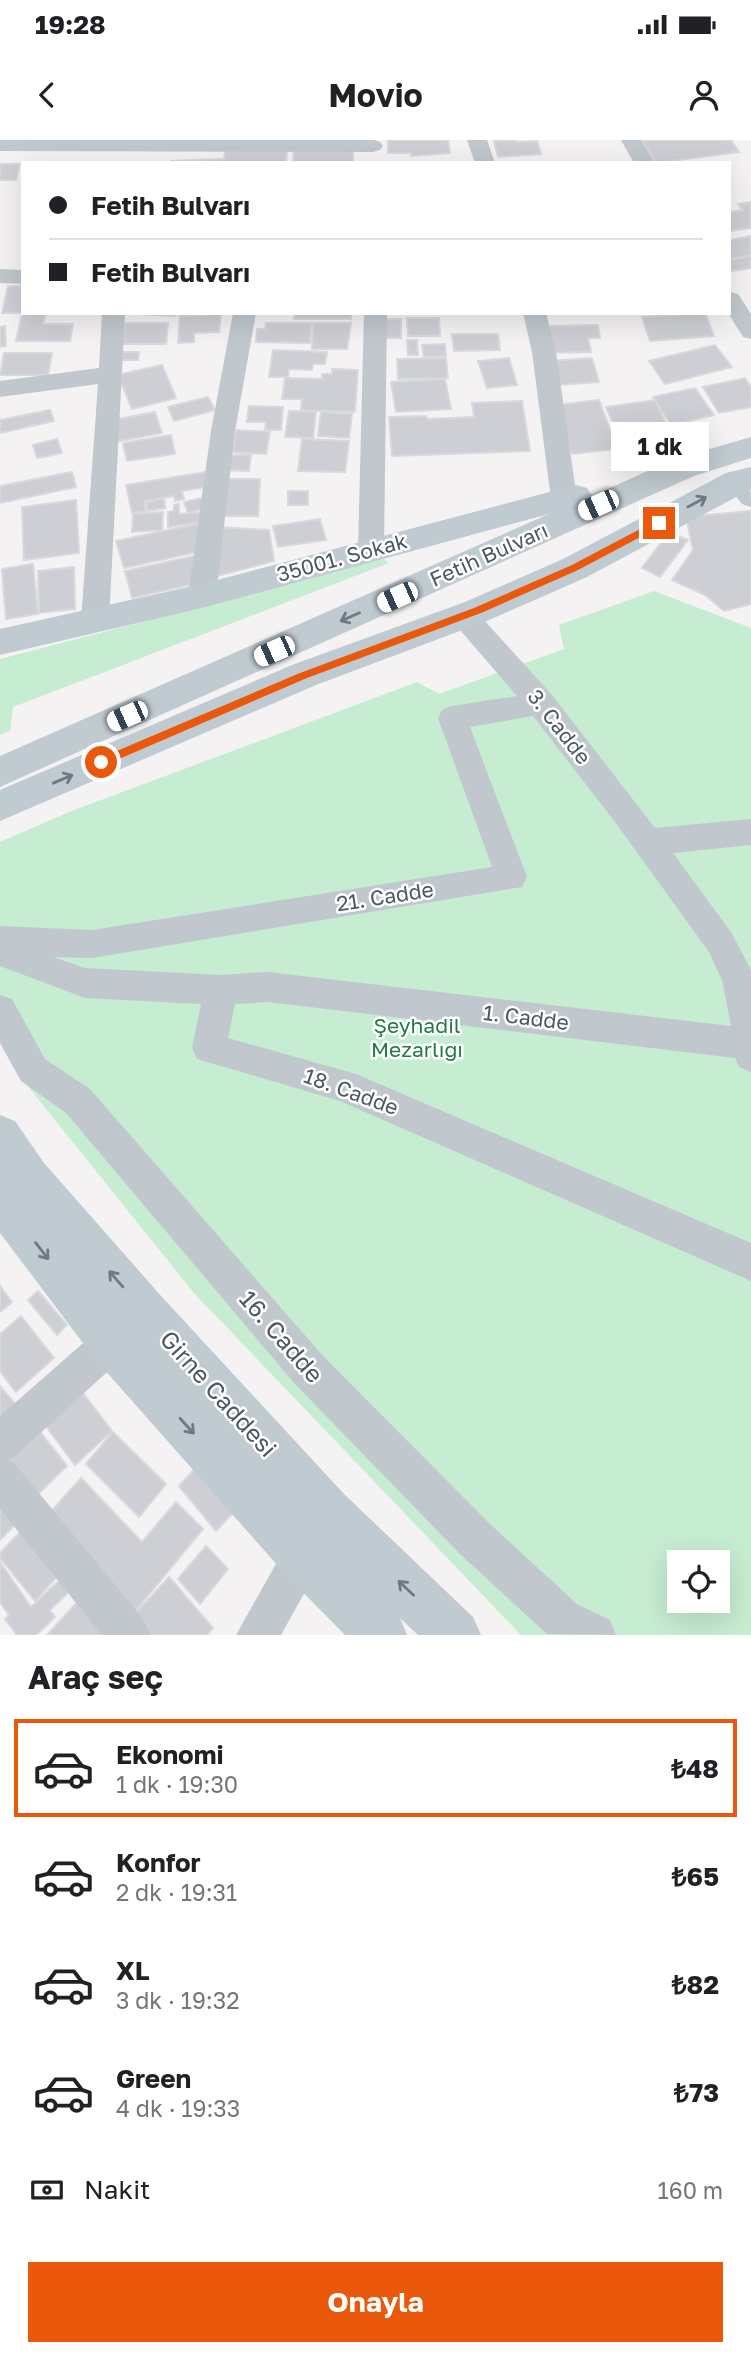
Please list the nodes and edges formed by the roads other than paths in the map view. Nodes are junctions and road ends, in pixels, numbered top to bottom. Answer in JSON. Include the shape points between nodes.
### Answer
{"nodes":[{"id":1,"x":477,"y":140,"type":"edge"},
{"id":2,"x":631,"y":140,"type":"edge"},
{"id":3,"x":0,"y":145,"type":"edge"},
{"id":4,"x":374,"y":149,"type":"edge"},
{"id":5,"x":150,"y":150,"type":"edge"},
{"id":6,"x":484,"y":161,"type":"edge"},
{"id":7,"x":644,"y":161,"type":"edge"},
{"id":8,"x":0,"y":276,"type":"edge"},
{"id":9,"x":21,"y":277,"type":"edge"},
{"id":10,"x":751,"y":289,"type":"edge"},
{"id":11,"x":731,"y":298,"type":"edge"},
{"id":12,"x":731,"y":300,"type":"edge"},
{"id":13,"x":114,"y":315,"type":"edge"},
{"id":14,"x":245,"y":315,"type":"edge"},
{"id":15,"x":376,"y":315,"type":"edge"},
{"id":16,"x":535,"y":315,"type":"edge"},
{"id":17,"x":751,"y":332,"type":"edge"},
{"id":18,"x":110,"y":374,"type":"junction"},
{"id":19,"x":0,"y":389,"type":"edge"},
{"id":20,"x":751,"y":447,"type":"edge"},
{"id":21,"x":683,"y":468,"type":"junction"},
{"id":22,"x":746,"y":486,"type":"edge"},
{"id":23,"x":564,"y":499,"type":"junction"},
{"id":24,"x":546,"y":530,"type":"junction"},
{"id":25,"x":371,"y":549,"type":"junction"},
{"id":26,"x":575,"y":568,"type":"junction"},
{"id":27,"x":202,"y":597,"type":"junction"},
{"id":28,"x":464,"y":616,"type":"junction"},
{"id":29,"x":95,"y":621,"type":"junction"},
{"id":30,"x":0,"y":642,"type":"edge"},
{"id":31,"x":542,"y":703,"type":"junction"},
{"id":32,"x":0,"y":772,"type":"edge"},
{"id":33,"x":0,"y":806,"type":"edge"},
{"id":34,"x":751,"y":832,"type":"edge"},
{"id":35,"x":649,"y":842,"type":"junction"},
{"id":36,"x":0,"y":940,"type":"edge"},
{"id":37,"x":0,"y":952,"type":"edge"},
{"id":38,"x":221,"y":990,"type":"junction"},
{"id":39,"x":0,"y":1010,"type":"edge"},
{"id":40,"x":750,"y":1044,"type":"edge"},
{"id":41,"x":0,"y":1136,"type":"edge"},
{"id":42,"x":0,"y":1197,"type":"edge"},
{"id":43,"x":751,"y":1262,"type":"edge"},
{"id":44,"x":129,"y":1328,"type":"junction"},
{"id":45,"x":0,"y":1443,"type":"edge"},
{"id":46,"x":0,"y":1477,"type":"edge"},
{"id":47,"x":326,"y":1512,"type":"junction"},
{"id":48,"x":304,"y":1557,"type":"junction"},
{"id":49,"x":129,"y":1635,"type":"edge"},
{"id":50,"x":257,"y":1635,"type":"edge"},
{"id":51,"x":381,"y":1635,"type":"edge"},
{"id":52,"x":455,"y":1635,"type":"edge"},
{"id":53,"x":595,"y":1635,"type":"edge"}],
"edges":[{"from":1,"to":6,"type":"street"},
{"from":2,"to":7,"type":"street"},
{"from":3,"to":5,"type":"street"},
{"from":4,"to":5,"type":"street"},
{"from":8,"to":9,"type":"street"},
{"from":10,"to":11,"type":"street"},
{"from":12,"to":17,"type":"street"},
{"from":13,"to":18,"type":"street"},
{"from":14,"to":27,"type":"street","via":[[223,431]]},
{"from":15,"to":25,"type":"street"},
{"from":16,"to":23,"type":"street","via":[[544,352]]},
{"from":18,"to":19,"type":"street"},
{"from":18,"to":29,"type":"street"},
{"from":20,"to":21,"type":"main road","name":"Fetih Bulvarı"},
{"from":21,"to":23,"type":"main road","name":"35001. Sokak"},
{"from":21,"to":24,"type":"main road","name":"Fetih Bulvarı"},
{"from":26,"to":22,"type":"main road","one_way":true},
{"from":23,"to":25,"type":"main road","name":"35001. Sokak"},
{"from":24,"to":26,"type":"main road","via":[[531,545],[534,558],[548,568]]},
{"from":24,"to":32,"type":"main road","name":"Fetih Bulvarı","one_way":true},
{"from":25,"to":27,"type":"main road","name":"35001. Sokak"},
{"from":26,"to":28,"type":"main road"},
{"from":27,"to":29,"type":"main road","name":"35001. Sokak"},
{"from":28,"to":31,"type":"street","name":"3. Cadde"},
{"from":33,"to":28,"type":"main road","one_way":true,"via":[[304,675]]},
{"from":29,"to":30,"type":"main road","name":"35001. Sokak"},
{"from":31,"to":35,"type":"street","name":"3. Cadde"},
{"from":31,"to":36,"type":"street","name":"21. Cadde","via":[[452,718],[511,877],[92,944]]},
{"from":34,"to":35,"type":"street"},
{"from":35,"to":40,"type":"street","name":"3. Cadde","via":[[731,960]]},
{"from":37,"to":38,"type":"street","via":[[85,983]]},
{"from":38,"to":40,"type":"street","name":"1. Cadde","via":[[268,987]]},
{"from":38,"to":43,"type":"street","name":"18. Cadde","via":[[209,1048],[344,1086]]},
{"from":39,"to":53,"type":"street","name":"16. Cadde","via":[[33,1070],[78,1101],[309,1370],[474,1539],[562,1619]]},
{"from":44,"to":41,"type":"main road","name":"Girne Caddesi","one_way":true},
{"from":42,"to":44,"type":"main road","name":"Girne Caddesi","one_way":true},
{"from":44,"to":45,"type":"street"},
{"from":44,"to":47,"type":"main road","name":"Girne Caddesi"},
{"from":44,"to":48,"type":"main road","name":"Girne Caddesi","one_way":true},
{"from":46,"to":49,"type":"street"},
{"from":47,"to":48,"type":"street"},
{"from":52,"to":47,"type":"main road","name":"Girne Caddesi","one_way":true},
{"from":48,"to":50,"type":"street"},
{"from":48,"to":51,"type":"main road","name":"Girne Caddesi"}]}
